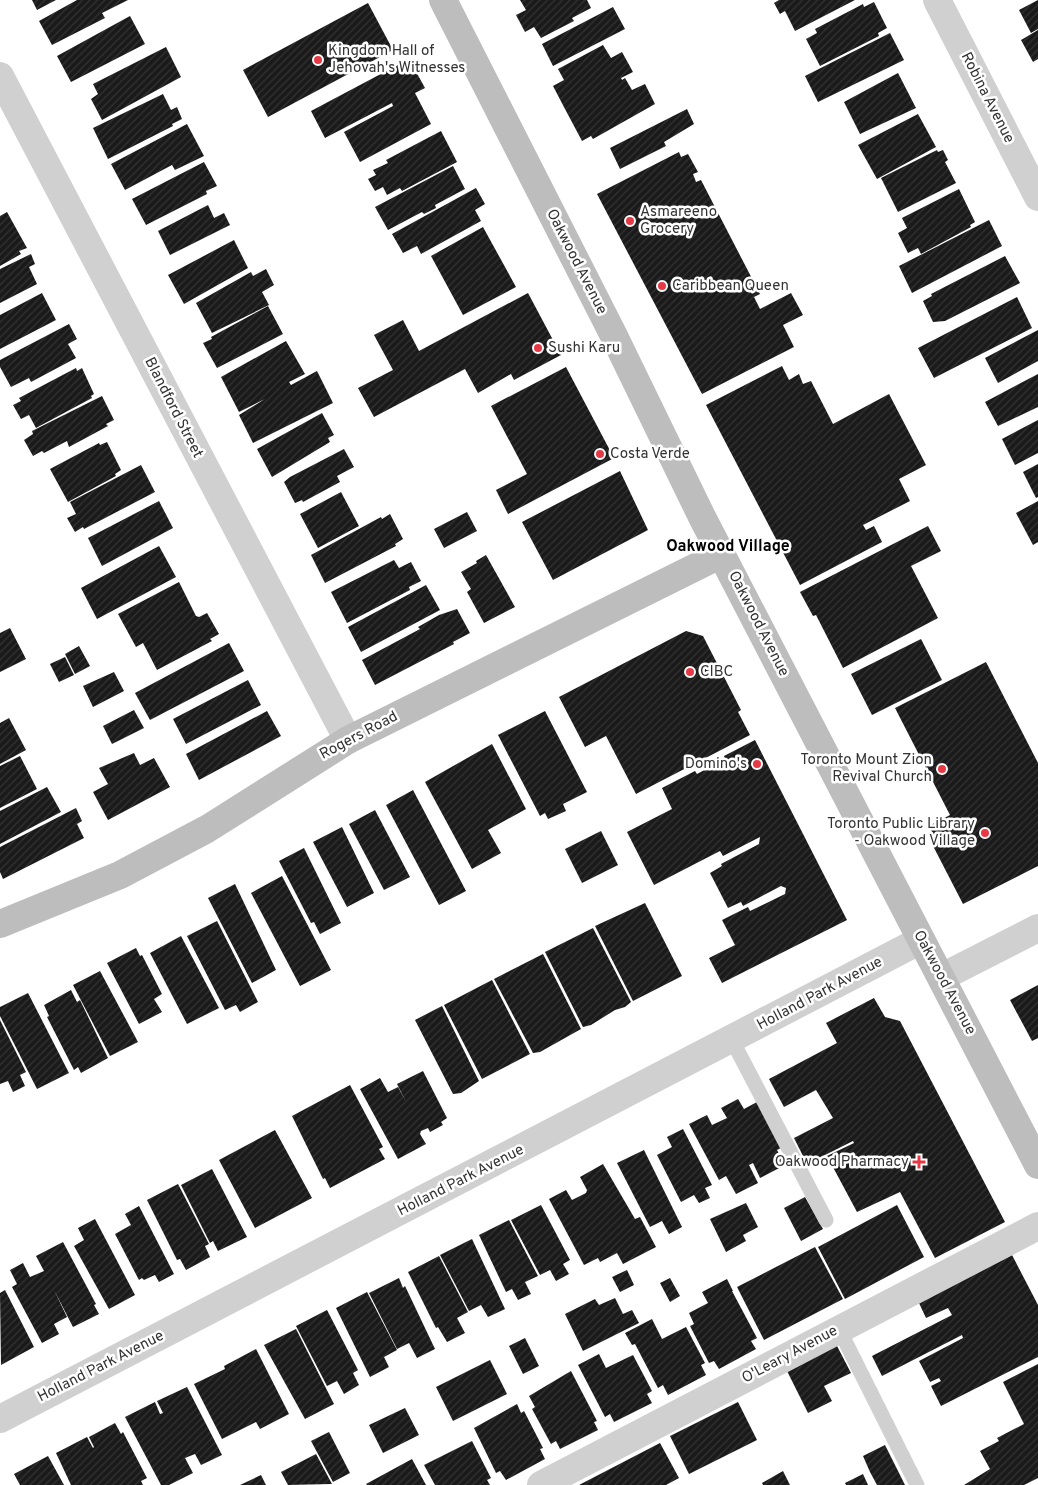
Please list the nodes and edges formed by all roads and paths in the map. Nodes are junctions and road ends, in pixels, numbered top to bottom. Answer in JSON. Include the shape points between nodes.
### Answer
{"nodes":[{"id":1,"x":442,"y":0,"type":"edge"},
{"id":2,"x":937,"y":0,"type":"edge"},
{"id":3,"x":0,"y":76,"type":"edge"},
{"id":4,"x":1038,"y":197,"type":"edge"},
{"id":5,"x":722,"y":554,"type":"junction"},
{"id":6,"x":348,"y":740,"type":"junction"},
{"id":7,"x":0,"y":924,"type":"edge"},
{"id":8,"x":1038,"y":928,"type":"edge"},
{"id":9,"x":921,"y":940,"type":"junction"},
{"id":10,"x":942,"y":977,"type":"junction"},
{"id":11,"x":732,"y":1040,"type":"junction"},
{"id":12,"x":1038,"y":1164,"type":"edge"},
{"id":13,"x":826,"y":1220,"type":"dead end"},
{"id":14,"x":1038,"y":1226,"type":"edge"},
{"id":15,"x":839,"y":1329,"type":"junction"},
{"id":16,"x":0,"y":1420,"type":"edge"},
{"id":17,"x":542,"y":1485,"type":"edge"},
{"id":18,"x":917,"y":1485,"type":"edge"}],
"edges":[{"from":1,"to":5,"type":"street","name":"Oakwood Avenue"},
{"from":2,"to":4,"type":"street","name":"Robina Avenue"},
{"from":3,"to":6,"type":"street","name":"Blandford Street"},
{"from":5,"to":6,"type":"street","name":"Rogers Road"},
{"from":5,"to":9,"type":"street","name":"Oakwood Avenue"},
{"from":6,"to":7,"type":"street","name":"Rogers Road","via":[[207,829],[120,874]]},
{"from":8,"to":10,"type":"street"},
{"from":9,"to":10,"type":"street","name":"Oakwood Avenue"},
{"from":9,"to":11,"type":"street","name":"Holland Park Avenue"},
{"from":10,"to":12,"type":"street","name":"Oakwood Avenue"},
{"from":11,"to":13,"type":"lane"},
{"from":11,"to":16,"type":"street","name":"Holland Park Avenue"},
{"from":14,"to":15,"type":"street","name":"O'Leary Avenue"},
{"from":15,"to":17,"type":"street","name":"O'Leary Avenue"},
{"from":15,"to":18,"type":"lane"}]}
